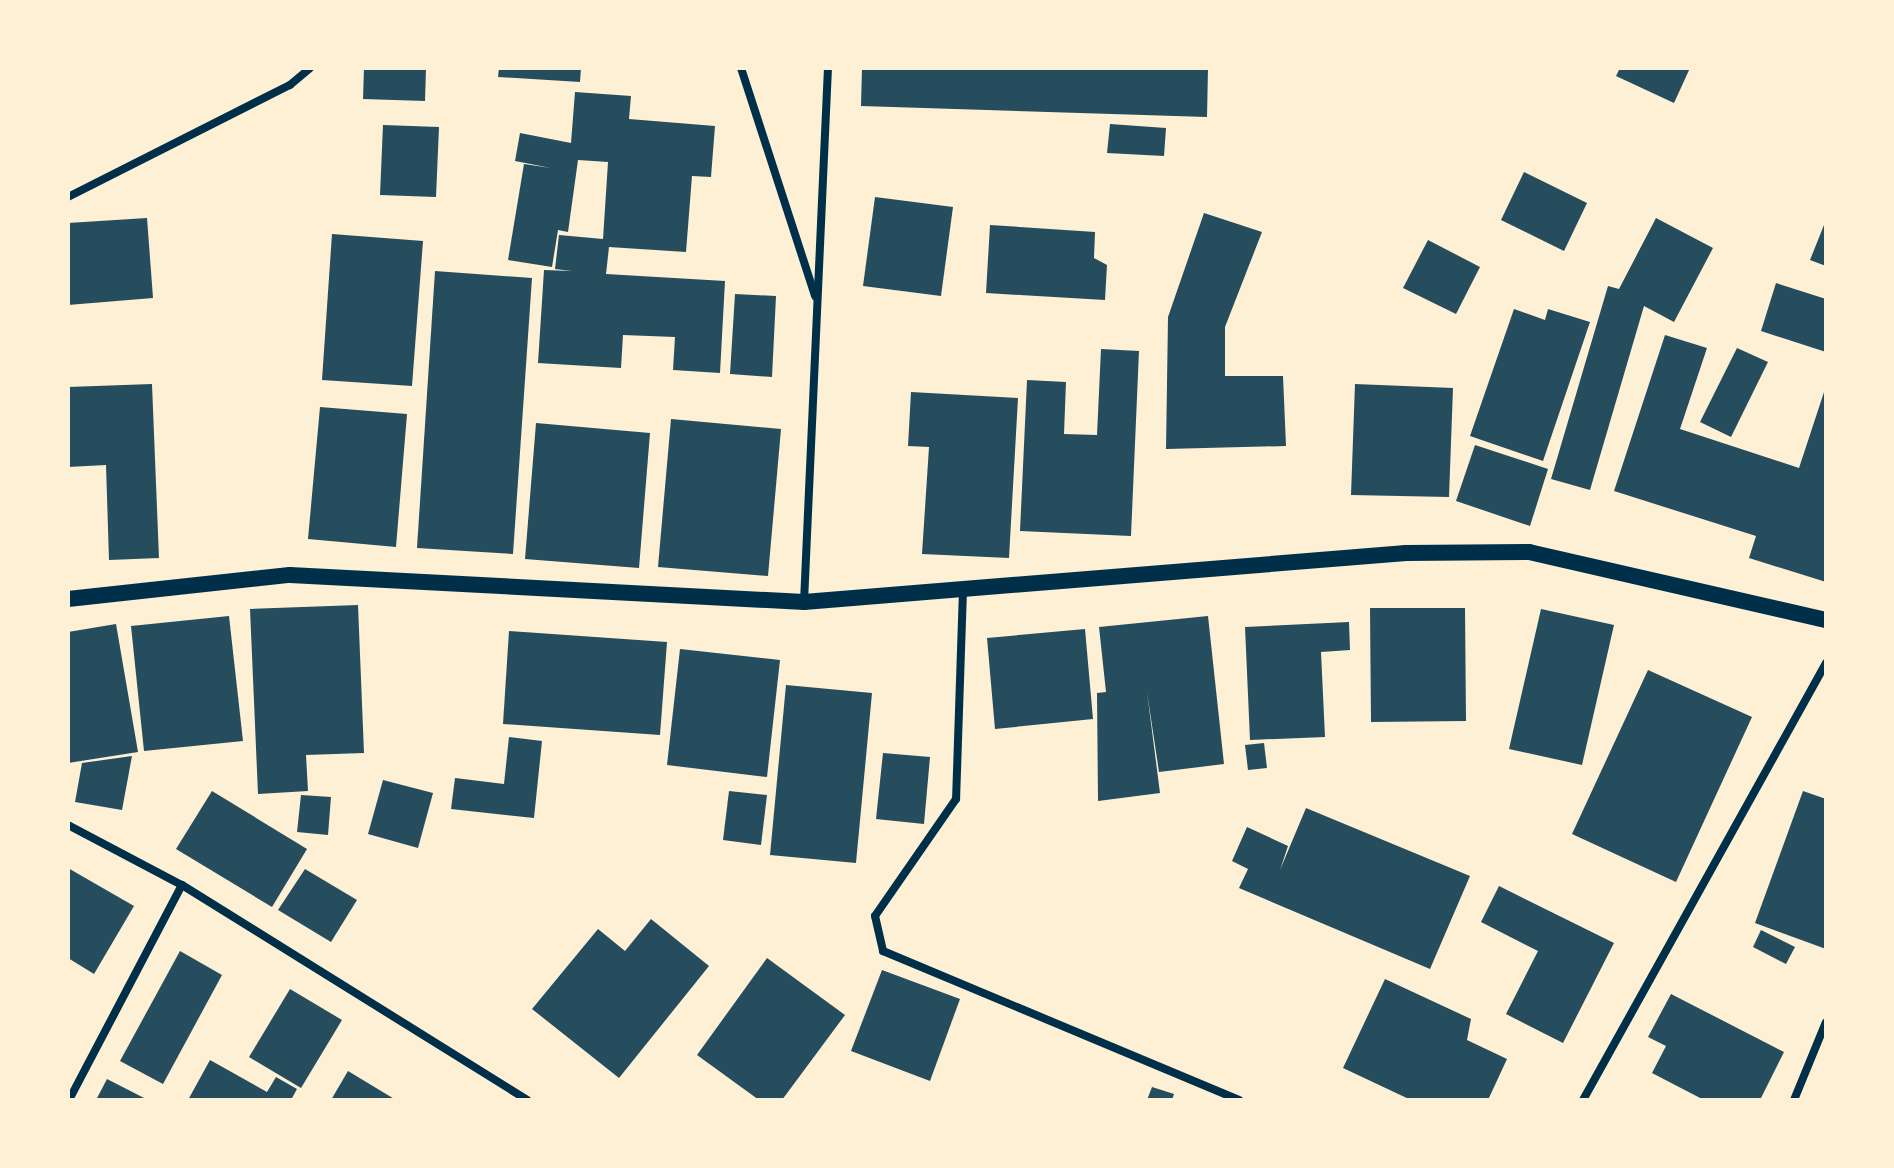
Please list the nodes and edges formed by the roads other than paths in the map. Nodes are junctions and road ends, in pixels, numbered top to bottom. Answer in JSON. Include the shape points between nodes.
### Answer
{"nodes":[{"id":1,"x":310,"y":68,"type":"edge"},
{"id":2,"x":741,"y":68,"type":"edge"},
{"id":3,"x":828,"y":68,"type":"edge"},
{"id":4,"x":68,"y":197,"type":"edge"},
{"id":5,"x":817,"y":303,"type":"junction"},
{"id":6,"x":963,"y":590,"type":"junction"},
{"id":7,"x":68,"y":599,"type":"edge"},
{"id":8,"x":804,"y":602,"type":"junction"},
{"id":9,"x":1826,"y":620,"type":"edge"},
{"id":10,"x":1826,"y":663,"type":"edge"},
{"id":11,"x":68,"y":825,"type":"edge"},
{"id":12,"x":182,"y":885,"type":"junction"},
{"id":13,"x":1826,"y":1022,"type":"edge"},
{"id":14,"x":69,"y":1100,"type":"edge"},
{"id":15,"x":527,"y":1100,"type":"edge"},
{"id":16,"x":1239,"y":1100,"type":"edge"},
{"id":17,"x":1583,"y":1100,"type":"edge"},
{"id":18,"x":1794,"y":1100,"type":"edge"}],
"edges":[{"from":1,"to":4,"type":"street","via":[[290,85]]},
{"from":2,"to":5,"type":"street"},
{"from":3,"to":5,"type":"street"},
{"from":5,"to":8,"type":"street"},
{"from":6,"to":8,"type":"main road"},
{"from":6,"to":9,"type":"main road","via":[[1406,553],[1529,552]]},
{"from":6,"to":16,"type":"street","via":[[956,799],[875,916],[883,951]]},
{"from":7,"to":8,"type":"main road","via":[[290,575]]},
{"from":10,"to":17,"type":"street"},
{"from":11,"to":12,"type":"street"},
{"from":12,"to":14,"type":"street"},
{"from":12,"to":15,"type":"street"},
{"from":13,"to":18,"type":"street"}]}
